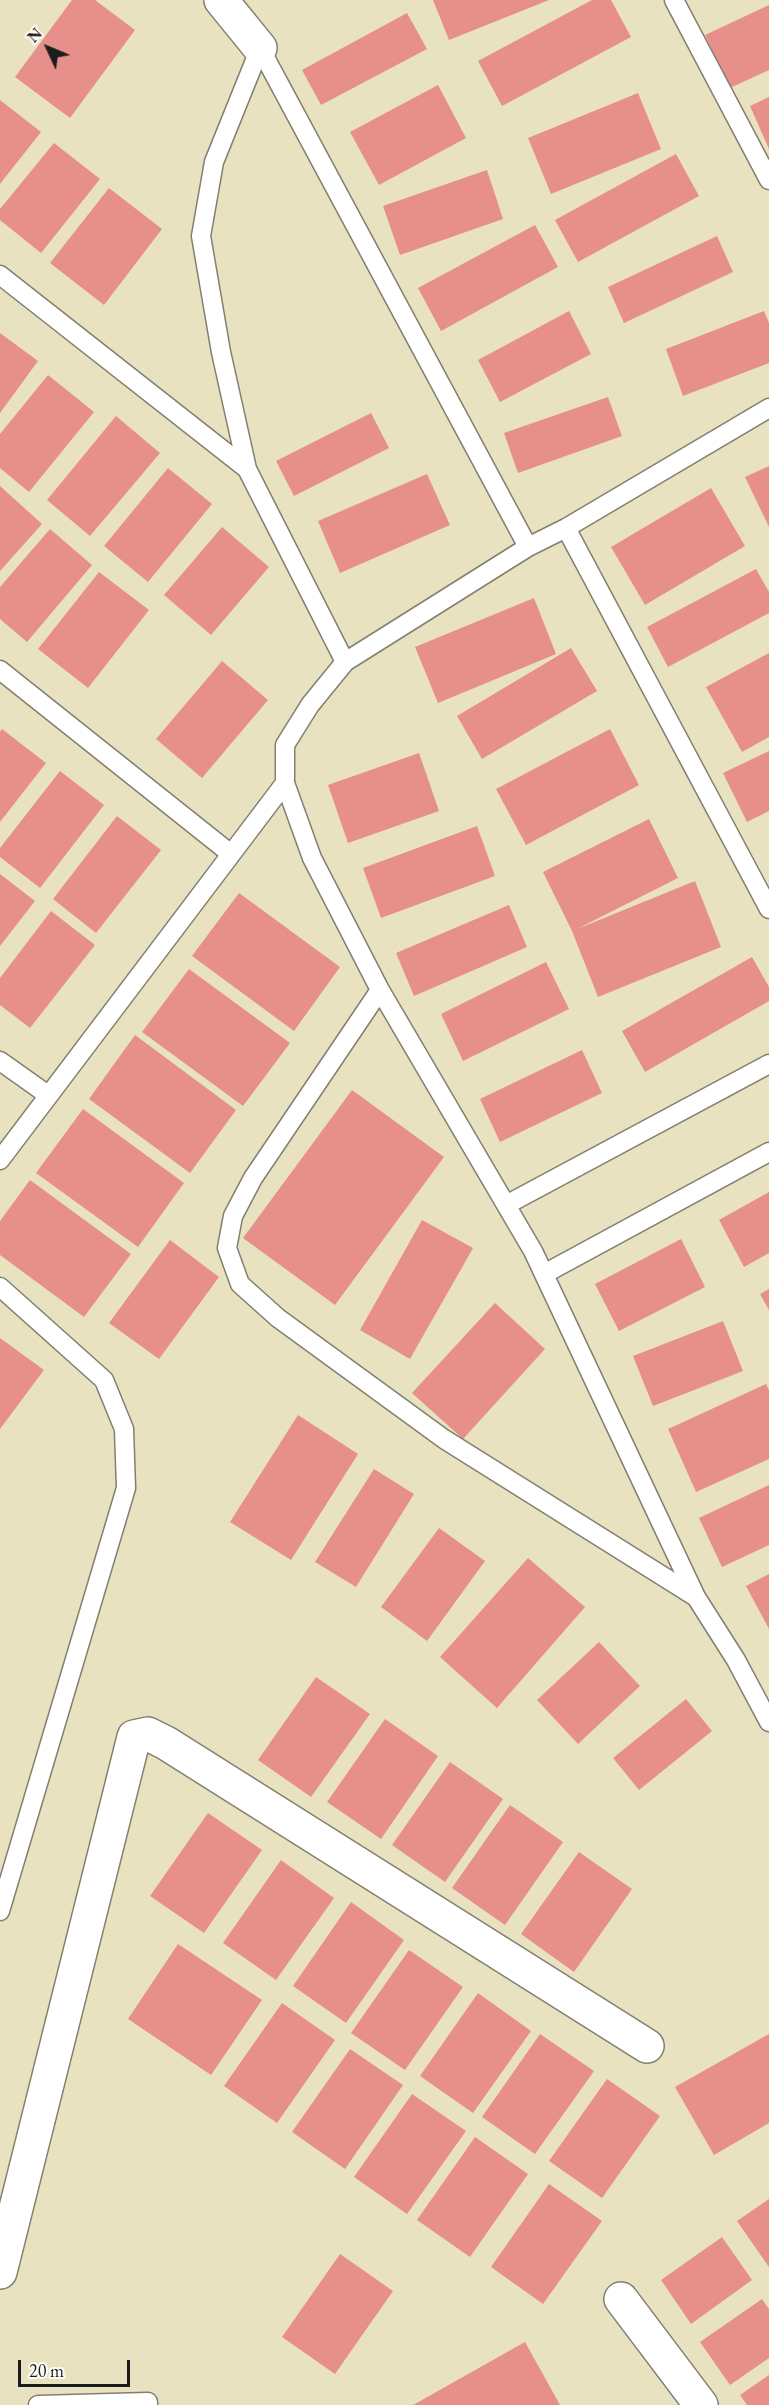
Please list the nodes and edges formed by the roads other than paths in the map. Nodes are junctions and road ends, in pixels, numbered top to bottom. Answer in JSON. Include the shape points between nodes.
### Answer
{"nodes":[{"id":1,"x":221,"y":0,"type":"edge"},
{"id":2,"x":674,"y":0,"type":"edge"},
{"id":3,"x":260,"y":48,"type":"junction"},
{"id":4,"x":769,"y":180,"type":"edge"},
{"id":5,"x":0,"y":274,"type":"edge"},
{"id":6,"x":769,"y":408,"type":"edge"},
{"id":7,"x":247,"y":469,"type":"junction"},
{"id":8,"x":566,"y":528,"type":"junction"},
{"id":9,"x":528,"y":547,"type":"junction"},
{"id":10,"x":345,"y":662,"type":"junction"},
{"id":11,"x":0,"y":670,"type":"edge"},
{"id":12,"x":285,"y":783,"type":"junction"},
{"id":13,"x":231,"y":854,"type":"junction"},
{"id":14,"x":769,"y":909,"type":"edge"},
{"id":15,"x":380,"y":990,"type":"junction"},
{"id":16,"x":0,"y":1061,"type":"edge"},
{"id":17,"x":769,"y":1064,"type":"edge"},
{"id":18,"x":48,"y":1095,"type":"junction"},
{"id":19,"x":769,"y":1152,"type":"edge"},
{"id":20,"x":0,"y":1160,"type":"edge"},
{"id":21,"x":506,"y":1205,"type":"junction"},
{"id":22,"x":543,"y":1274,"type":"junction"},
{"id":23,"x":0,"y":1287,"type":"edge"},
{"id":24,"x":696,"y":1596,"type":"junction"},
{"id":25,"x":769,"y":1722,"type":"edge"},
{"id":26,"x":0,"y":1911,"type":"edge"},
{"id":27,"x":647,"y":2046,"type":"dead end"},
{"id":28,"x":0,"y":2272,"type":"edge"},
{"id":29,"x":621,"y":2299,"type":"dead end"},
{"id":30,"x":38,"y":2405,"type":"edge"},
{"id":31,"x":148,"y":2405,"type":"edge"},
{"id":32,"x":701,"y":2405,"type":"edge"}],
"edges":[{"from":1,"to":3,"type":"street"},
{"from":2,"to":4,"type":"lane"},
{"from":3,"to":7,"type":"lane","via":[[214,162],[201,237],[220,352]]},
{"from":3,"to":9,"type":"lane"},
{"from":5,"to":7,"type":"lane"},
{"from":6,"to":8,"type":"lane"},
{"from":7,"to":10,"type":"lane"},
{"from":8,"to":9,"type":"lane"},
{"from":8,"to":14,"type":"lane"},
{"from":9,"to":10,"type":"lane"},
{"from":10,"to":12,"type":"lane","via":[[310,705],[285,745]]},
{"from":11,"to":13,"type":"lane"},
{"from":12,"to":13,"type":"lane"},
{"from":12,"to":15,"type":"lane","via":[[312,858]]},
{"from":13,"to":18,"type":"lane"},
{"from":15,"to":21,"type":"lane"},
{"from":15,"to":24,"type":"lane","via":[[253,1178],[233,1216],[227,1248],[240,1284],[278,1318],[444,1439]]},
{"from":16,"to":18,"type":"lane"},
{"from":17,"to":21,"type":"lane"},
{"from":18,"to":20,"type":"lane"},
{"from":19,"to":22,"type":"lane"},
{"from":21,"to":22,"type":"lane"},
{"from":22,"to":24,"type":"lane"},
{"from":23,"to":26,"type":"lane","via":[[104,1380],[124,1429],[126,1488]]},
{"from":24,"to":25,"type":"lane"},
{"from":27,"to":28,"type":"street","via":[[166,1743],[148,1734],[134,1737]]},
{"from":29,"to":32,"type":"street"},
{"from":30,"to":31,"type":"lane"}]}
